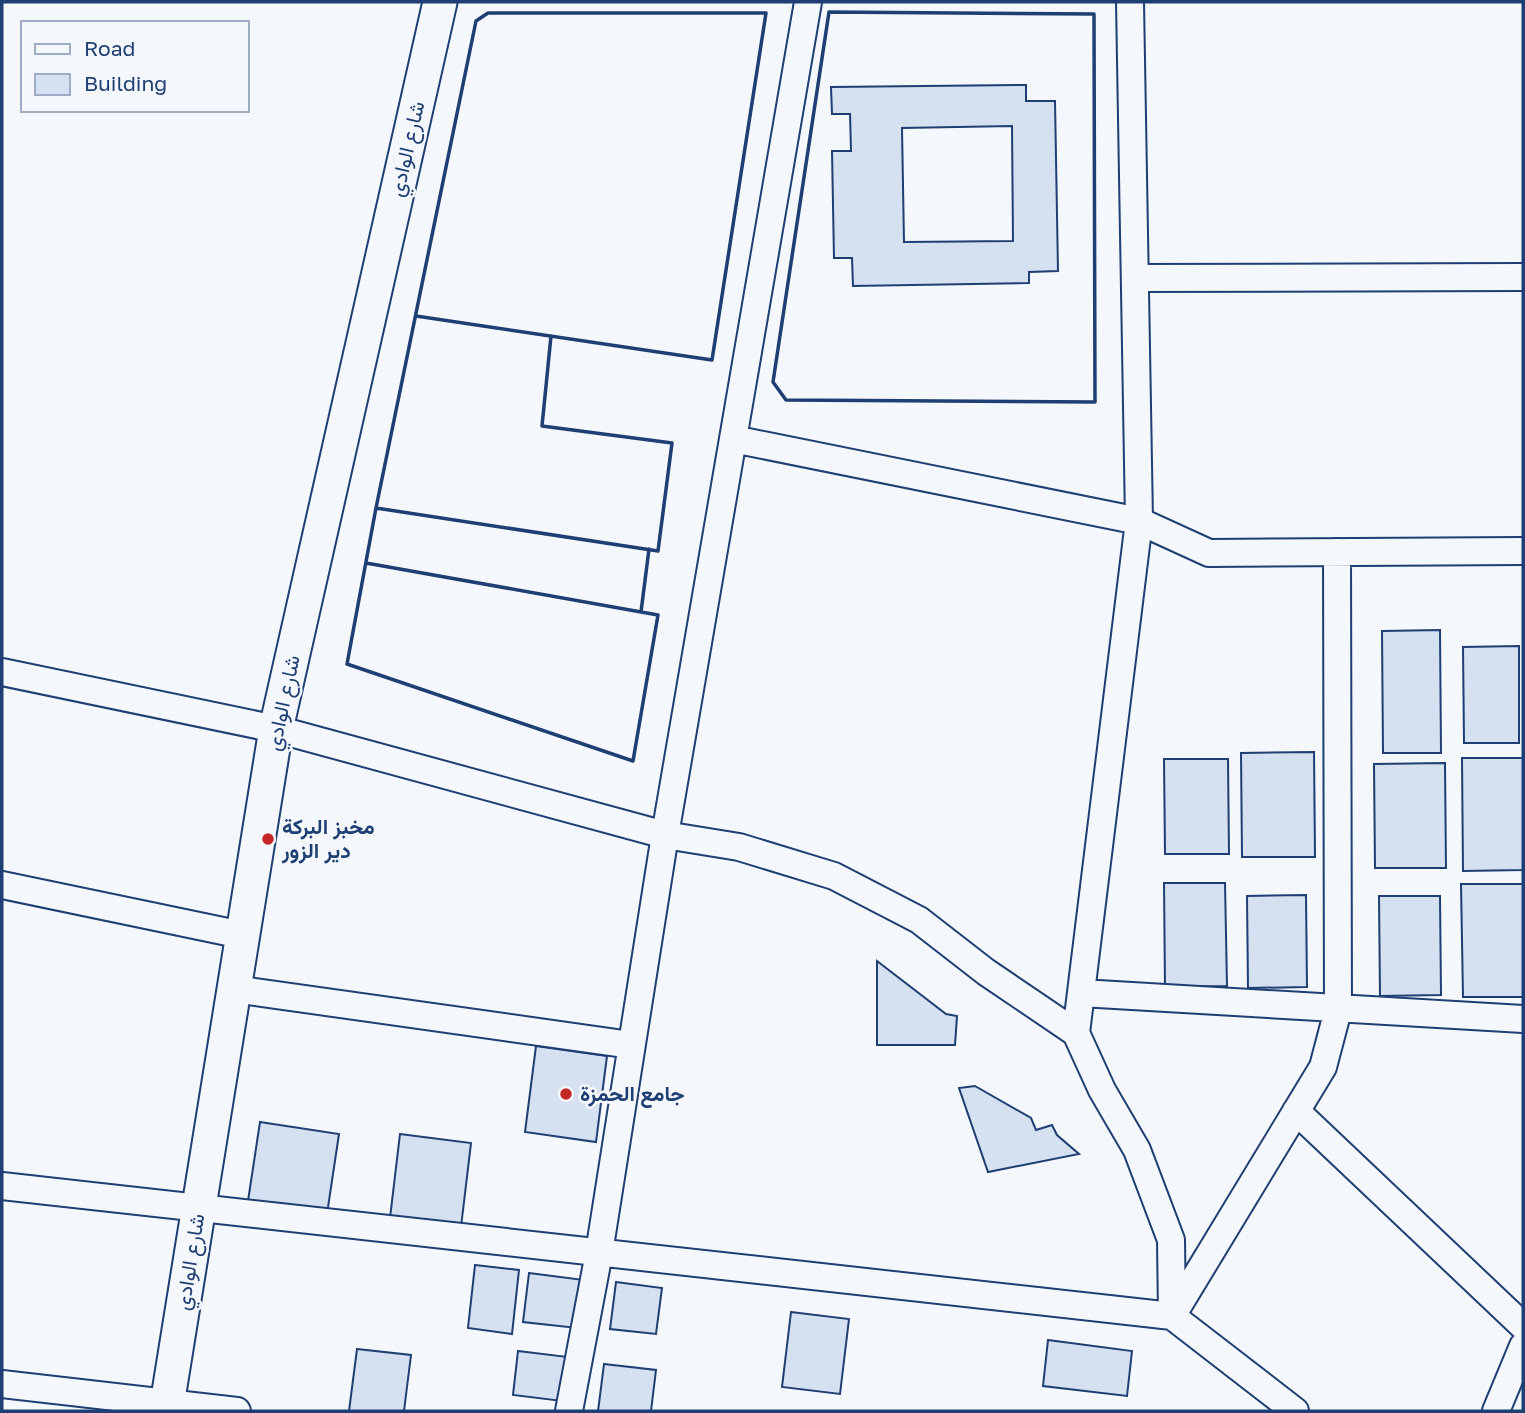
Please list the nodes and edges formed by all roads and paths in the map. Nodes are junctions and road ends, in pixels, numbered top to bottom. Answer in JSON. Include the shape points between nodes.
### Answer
{"nodes":[{"id":1,"x":440,"y":2,"type":"edge"},
{"id":2,"x":808,"y":2,"type":"edge"},
{"id":3,"x":1130,"y":2,"type":"edge"},
{"id":4,"x":1523,"y":277,"type":"edge"},
{"id":5,"x":1135,"y":278,"type":"junction"},
{"id":6,"x":733,"y":439,"type":"junction"},
{"id":7,"x":1139,"y":521,"type":"junction"},
{"id":8,"x":1523,"y":551,"type":"edge"},
{"id":9,"x":1337,"y":552,"type":"junction"},
{"id":10,"x":2,"y":672,"type":"edge"},
{"id":11,"x":276,"y":729,"type":"junction"},
{"id":12,"x":664,"y":835,"type":"junction"},
{"id":13,"x":2,"y":885,"type":"edge"},
{"id":14,"x":242,"y":935,"type":"junction"},
{"id":15,"x":234,"y":989,"type":"junction"},
{"id":16,"x":1081,"y":993,"type":"junction"},
{"id":17,"x":1338,"y":1010,"type":"junction"},
{"id":18,"x":1523,"y":1019,"type":"edge"},
{"id":19,"x":1076,"y":1033,"type":"junction"},
{"id":20,"x":631,"y":1045,"type":"junction"},
{"id":21,"x":1296,"y":1111,"type":"junction"},
{"id":22,"x":2,"y":1186,"type":"edge"},
{"id":23,"x":199,"y":1208,"type":"junction"},
{"id":24,"x":599,"y":1253,"type":"junction"},
{"id":25,"x":1171,"y":1316,"type":"junction"},
{"id":26,"x":1523,"y":1326,"type":"edge"},
{"id":27,"x":1523,"y":1346,"type":"edge"},
{"id":28,"x":2,"y":1384,"type":"edge"},
{"id":29,"x":166,"y":1407,"type":"edge"},
{"id":30,"x":237,"y":1411,"type":"edge"},
{"id":31,"x":569,"y":1411,"type":"edge"},
{"id":32,"x":1294,"y":1411,"type":"edge"},
{"id":33,"x":1496,"y":1411,"type":"edge"}],
"edges":[{"from":1,"to":11,"type":"street","name":"شارع الوادي"},
{"from":2,"to":6,"type":"street"},
{"from":3,"to":5,"type":"street"},
{"from":4,"to":5,"type":"street"},
{"from":5,"to":7,"type":"street"},
{"from":6,"to":7,"type":"street"},
{"from":6,"to":12,"type":"street"},
{"from":7,"to":9,"type":"street","via":[[1209,553]]},
{"from":7,"to":16,"type":"street"},
{"from":8,"to":9,"type":"street"},
{"from":9,"to":17,"type":"street"},
{"from":10,"to":11,"type":"street"},
{"from":11,"to":12,"type":"street"},
{"from":11,"to":14,"type":"street","name":"شارع الوادي"},
{"from":12,"to":19,"type":"street","via":[[739,847],[834,876],[919,920]]},
{"from":12,"to":20,"type":"street"},
{"from":13,"to":14,"type":"street"},
{"from":14,"to":15,"type":"street","name":"شارع الوادي"},
{"from":15,"to":20,"type":"street"},
{"from":15,"to":23,"type":"street","name":"شارع الوادي"},
{"from":16,"to":17,"type":"street"},
{"from":16,"to":19,"type":"street"},
{"from":17,"to":18,"type":"street"},
{"from":17,"to":21,"type":"street","via":[[1323,1066]]},
{"from":19,"to":25,"type":"street","via":[[1102,1090],[1138,1150],[1171,1240]]},
{"from":20,"to":24,"type":"street"},
{"from":21,"to":25,"type":"street"},
{"from":21,"to":26,"type":"street"},
{"from":22,"to":23,"type":"street"},
{"from":23,"to":24,"type":"street"},
{"from":23,"to":29,"type":"street","name":"شارع الوادي"},
{"from":24,"to":25,"type":"street"},
{"from":24,"to":31,"type":"street"},
{"from":25,"to":32,"type":"street"},
{"from":27,"to":33,"type":"street"},
{"from":28,"to":29,"type":"street"},
{"from":29,"to":30,"type":"street"}]}
